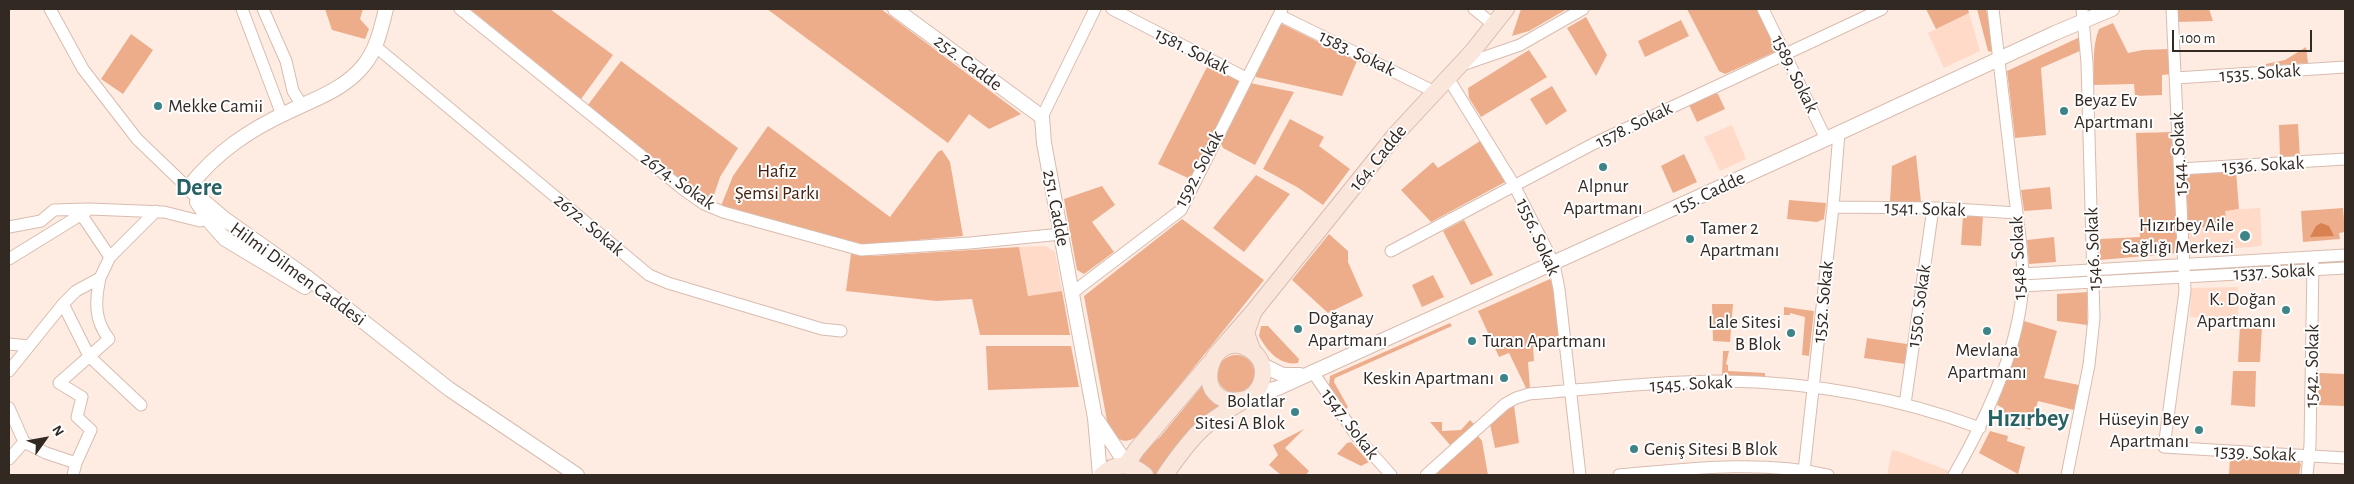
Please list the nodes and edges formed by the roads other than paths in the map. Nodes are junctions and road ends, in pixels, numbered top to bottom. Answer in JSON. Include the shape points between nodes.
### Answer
{"nodes":[{"id":1,"x":242,"y":9,"type":"edge"},
{"id":2,"x":263,"y":9,"type":"edge"},
{"id":3,"x":386,"y":9,"type":"edge"},
{"id":4,"x":460,"y":9,"type":"edge"},
{"id":5,"x":1095,"y":9,"type":"edge"},
{"id":6,"x":1112,"y":9,"type":"edge"},
{"id":7,"x":1474,"y":9,"type":"edge"},
{"id":8,"x":1506,"y":9,"type":"edge"},
{"id":9,"x":1583,"y":9,"type":"edge"},
{"id":10,"x":1763,"y":9,"type":"edge"},
{"id":11,"x":1882,"y":9,"type":"edge"},
{"id":12,"x":1993,"y":9,"type":"edge"},
{"id":13,"x":2112,"y":9,"type":"edge"},
{"id":14,"x":2172,"y":9,"type":"edge"},
{"id":15,"x":54,"y":10,"type":"edge"},
{"id":16,"x":899,"y":10,"type":"edge"},
{"id":17,"x":1280,"y":12,"type":"edge"},
{"id":18,"x":2083,"y":14,"type":"edge"},
{"id":19,"x":1494,"y":25,"type":"junction"},
{"id":20,"x":375,"y":46,"type":"junction"},
{"id":21,"x":1785,"y":54,"type":"junction"},
{"id":22,"x":1999,"y":59,"type":"junction"},
{"id":23,"x":1460,"y":65,"type":"junction"},
{"id":24,"x":2345,"y":67,"type":"edge"},
{"id":25,"x":1246,"y":78,"type":"junction"},
{"id":26,"x":1448,"y":78,"type":"junction"},
{"id":27,"x":2176,"y":78,"type":"junction"},
{"id":28,"x":1435,"y":92,"type":"junction"},
{"id":29,"x":302,"y":105,"type":"junction"},
{"id":30,"x":282,"y":114,"type":"junction"},
{"id":31,"x":1042,"y":117,"type":"junction"},
{"id":32,"x":1839,"y":133,"type":"junction"},
{"id":33,"x":1826,"y":139,"type":"junction"},
{"id":34,"x":2345,"y":159,"type":"edge"},
{"id":35,"x":2180,"y":169,"type":"junction"},
{"id":36,"x":1514,"y":185,"type":"junction"},
{"id":37,"x":188,"y":188,"type":"junction"},
{"id":38,"x":1834,"y":207,"type":"junction"},
{"id":39,"x":1933,"y":208,"type":"junction"},
{"id":40,"x":156,"y":211,"type":"junction"},
{"id":41,"x":86,"y":212,"type":"junction"},
{"id":42,"x":2017,"y":213,"type":"junction"},
{"id":43,"x":213,"y":217,"type":"junction"},
{"id":44,"x":9,"y":227,"type":"edge"},
{"id":45,"x":1060,"y":234,"type":"junction"},
{"id":46,"x":1391,"y":251,"type":"dead end"},
{"id":47,"x":2345,"y":255,"type":"edge"},
{"id":48,"x":2313,"y":257,"type":"junction"},
{"id":49,"x":110,"y":258,"type":"junction"},
{"id":50,"x":9,"y":259,"type":"edge"},
{"id":51,"x":1554,"y":264,"type":"junction"},
{"id":52,"x":2184,"y":264,"type":"junction"},
{"id":53,"x":2345,"y":268,"type":"edge"},
{"id":54,"x":289,"y":270,"type":"junction"},
{"id":55,"x":2094,"y":270,"type":"junction"},
{"id":56,"x":2313,"y":270,"type":"junction"},
{"id":57,"x":2022,"y":274,"type":"junction"},
{"id":58,"x":2185,"y":277,"type":"junction"},
{"id":59,"x":100,"y":278,"type":"junction"},
{"id":60,"x":2094,"y":282,"type":"junction"},
{"id":61,"x":2022,"y":286,"type":"junction"},
{"id":62,"x":1072,"y":293,"type":"junction"},
{"id":63,"x":63,"y":304,"type":"junction"},
{"id":64,"x":1254,"y":312,"type":"junction"},
{"id":65,"x":841,"y":331,"type":"dead end"},
{"id":66,"x":9,"y":344,"type":"edge"},
{"id":67,"x":29,"y":346,"type":"junction"},
{"id":68,"x":1220,"y":350,"type":"junction"},
{"id":69,"x":1253,"y":352,"type":"junction"},
{"id":70,"x":89,"y":356,"type":"junction"},
{"id":71,"x":1209,"y":364,"type":"junction"},
{"id":72,"x":1262,"y":365,"type":"junction"},
{"id":73,"x":9,"y":371,"type":"edge"},
{"id":74,"x":1308,"y":372,"type":"junction"},
{"id":75,"x":1813,"y":386,"type":"junction"},
{"id":76,"x":1571,"y":391,"type":"junction"},
{"id":77,"x":1250,"y":397,"type":"junction"},
{"id":78,"x":1905,"y":404,"type":"junction"},
{"id":79,"x":141,"y":405,"type":"dead end"},
{"id":80,"x":9,"y":408,"type":"edge"},
{"id":81,"x":1096,"y":418,"type":"junction"},
{"id":82,"x":1980,"y":428,"type":"junction"},
{"id":83,"x":24,"y":442,"type":"junction"},
{"id":84,"x":2164,"y":447,"type":"joint"},
{"id":85,"x":2310,"y":456,"type":"junction"},
{"id":86,"x":2345,"y":458,"type":"edge"},
{"id":87,"x":9,"y":459,"type":"edge"},
{"id":88,"x":76,"y":463,"type":"junction"},
{"id":89,"x":1125,"y":465,"type":"junction"},
{"id":90,"x":1730,"y":471,"type":"edge"},
{"id":91,"x":1804,"y":471,"type":"junction"},
{"id":92,"x":73,"y":475,"type":"edge"},
{"id":93,"x":561,"y":475,"type":"edge"},
{"id":94,"x":577,"y":475,"type":"edge"},
{"id":95,"x":1101,"y":475,"type":"edge"},
{"id":96,"x":1145,"y":475,"type":"edge"},
{"id":97,"x":1165,"y":475,"type":"edge"},
{"id":98,"x":1390,"y":475,"type":"edge"},
{"id":99,"x":1426,"y":475,"type":"edge"},
{"id":100,"x":1580,"y":475,"type":"edge"},
{"id":101,"x":1619,"y":475,"type":"edge"},
{"id":102,"x":1828,"y":475,"type":"edge"},
{"id":103,"x":1954,"y":475,"type":"edge"},
{"id":104,"x":2067,"y":475,"type":"edge"},
{"id":105,"x":2307,"y":475,"type":"edge"}],
"edges":[{"from":1,"to":30,"type":"street"},
{"from":2,"to":29,"type":"street"},
{"from":3,"to":20,"type":"street"},
{"from":4,"to":45,"type":"street","name":"2674. Sokak","via":[[684,190],[715,209],[861,250]]},
{"from":5,"to":31,"type":"street"},
{"from":6,"to":25,"type":"street","name":"1581. Sokak"},
{"from":7,"to":19,"type":"street"},
{"from":8,"to":19,"type":"main road","name":"164. Cadde"},
{"from":9,"to":23,"type":"street","via":[[1520,45]]},
{"from":10,"to":21,"type":"street","name":"1589. Sokak"},
{"from":11,"to":21,"type":"street","name":"1578. Sokak"},
{"from":12,"to":22,"type":"street","name":"1548. Sokak"},
{"from":13,"to":18,"type":"street","name":"155. Cadde"},
{"from":14,"to":27,"type":"street","name":"1544. Sokak"},
{"from":15,"to":37,"type":"street","via":[[83,69],[137,139]]},
{"from":16,"to":31,"type":"street","name":"252. Cadde"},
{"from":17,"to":25,"type":"street","name":"1592. Sokak"},
{"from":17,"to":28,"type":"street","name":"1583. Sokak"},
{"from":18,"to":22,"type":"street","name":"155. Cadde"},
{"from":18,"to":55,"type":"street","name":"1546. Sokak"},
{"from":19,"to":23,"type":"main road","name":"164. Cadde"},
{"from":20,"to":29,"type":"street","via":[[352,78]]},
{"from":20,"to":65,"type":"street","name":"2672. Sokak","via":[[649,275],[822,329]]},
{"from":21,"to":33,"type":"street","name":"1589. Sokak"},
{"from":21,"to":36,"type":"street","name":"1578. Sokak","via":[[1593,144]]},
{"from":22,"to":32,"type":"street","name":"155. Cadde"},
{"from":22,"to":42,"type":"street","name":"1548. Sokak"},
{"from":23,"to":26,"type":"main road","name":"164. Cadde"},
{"from":24,"to":27,"type":"street","name":"1535. Sokak"},
{"from":25,"to":62,"type":"street","name":"1592. Sokak","via":[[1181,210]]},
{"from":26,"to":28,"type":"main road","name":"164. Cadde"},
{"from":26,"to":36,"type":"street","name":"1556. Sokak"},
{"from":27,"to":35,"type":"street","name":"1544. Sokak"},
{"from":28,"to":64,"type":"main road","name":"164. Cadde","via":[[1396,134]]},
{"from":29,"to":30,"type":"street"},
{"from":30,"to":37,"type":"street","via":[[228,146]]},
{"from":31,"to":45,"type":"street","name":"251. Cadde"},
{"from":32,"to":33,"type":"street","name":"155. Cadde"},
{"from":32,"to":38,"type":"street","name":"1552. Sokak"},
{"from":33,"to":51,"type":"street","name":"155. Cadde"},
{"from":34,"to":35,"type":"street","name":"1536. Sokak"},
{"from":35,"to":52,"type":"street","name":"1544. Sokak"},
{"from":36,"to":46,"type":"street","name":"1578. Sokak"},
{"from":36,"to":51,"type":"street","name":"1556. Sokak"},
{"from":37,"to":43,"type":"street","name":"Hilmi Dilmen Caddesi"},
{"from":38,"to":39,"type":"street","name":"1541. Sokak"},
{"from":38,"to":75,"type":"street","name":"1552. Sokak"},
{"from":39,"to":42,"type":"street","name":"1541. Sokak"},
{"from":39,"to":78,"type":"street","name":"1550. Sokak"},
{"from":40,"to":41,"type":"street"},
{"from":40,"to":43,"type":"street","via":[[191,220]]},
{"from":40,"to":49,"type":"street"},
{"from":41,"to":44,"type":"street","via":[[54,210],[41,221]]},
{"from":41,"to":49,"type":"street"},
{"from":41,"to":50,"type":"street"},
{"from":42,"to":57,"type":"street","name":"1548. Sokak"},
{"from":43,"to":54,"type":"street","name":"Hilmi Dilmen Caddesi","via":[[225,239]]},
{"from":45,"to":62,"type":"street","name":"251. Cadde"},
{"from":47,"to":48,"type":"street","name":"1537. Sokak"},
{"from":48,"to":52,"type":"street","name":"1537. Sokak"},
{"from":48,"to":56,"type":"street","name":"1542. Sokak"},
{"from":49,"to":59,"type":"street"},
{"from":51,"to":74,"type":"street","name":"155. Cadde"},
{"from":51,"to":76,"type":"street","name":"1556. Sokak"},
{"from":52,"to":55,"type":"street","name":"1537. Sokak"},
{"from":52,"to":58,"type":"street","name":"1544. Sokak"},
{"from":53,"to":56,"type":"street","name":"1537. Sokak"},
{"from":54,"to":93,"type":"street","name":"Hilmi Dilmen Caddesi","via":[[458,407]]},
{"from":54,"to":94,"type":"street","name":"Hilmi Dilmen Caddesi","via":[[455,393]]},
{"from":55,"to":57,"type":"street","name":"1537. Sokak"},
{"from":55,"to":60,"type":"street","name":"1546. Sokak"},
{"from":56,"to":58,"type":"street","name":"1537. Sokak"},
{"from":56,"to":85,"type":"street","name":"1542. Sokak"},
{"from":57,"to":61,"type":"street","name":"1548. Sokak"},
{"from":58,"to":60,"type":"street","name":"1537. Sokak"},
{"from":58,"to":84,"type":"street","name":"1544. Sokak"},
{"from":59,"to":63,"type":"street","via":[[76,291]]},
{"from":59,"to":70,"type":"street","via":[[95,301],[100,329],[109,339]]},
{"from":60,"to":61,"type":"street","name":"1537. Sokak"},
{"from":60,"to":104,"type":"street","name":"1546. Sokak","via":[[2092,351]]},
{"from":61,"to":82,"type":"street","name":"1548. Sokak","via":[[2004,364]]},
{"from":62,"to":81,"type":"street","name":"251. Cadde"},
{"from":63,"to":67,"type":"street"},
{"from":63,"to":70,"type":"street"},
{"from":64,"to":68,"type":"main road","name":"164. Cadde"},
{"from":64,"to":69,"type":"main road","name":"164. Cadde","via":[[1246,333]]},
{"from":66,"to":67,"type":"street"},
{"from":67,"to":73,"type":"street"},
{"from":68,"to":69,"type":"main road","via":[[1238,346]]},
{"from":68,"to":71,"type":"main road"},
{"from":69,"to":72,"type":"main road"},
{"from":70,"to":79,"type":"street"},
{"from":70,"to":88,"type":"street","via":[[59,383],[82,397],[77,417],[91,430]]},
{"from":71,"to":77,"type":"main road","via":[[1208,374],[1214,391],[1229,401]]},
{"from":71,"to":89,"type":"main road"},
{"from":72,"to":74,"type":"street","name":"155. Cadde","via":[[1283,375]]},
{"from":72,"to":77,"type":"main road","via":[[1262,382]]},
{"from":74,"to":77,"type":"street","name":"155. Cadde","via":[[1278,388]]},
{"from":74,"to":98,"type":"street","name":"1547. Sokak"},
{"from":75,"to":76,"type":"street","name":"1545. Sokak","via":[[1721,381]]},
{"from":75,"to":78,"type":"street","name":"1545. Sokak"},
{"from":75,"to":91,"type":"street","name":"1552. Sokak"},
{"from":76,"to":99,"type":"street","name":"1545. Sokak","via":[[1529,394],[1510,400]]},
{"from":76,"to":100,"type":"street","name":"1556. Sokak"},
{"from":77,"to":97,"type":"main road","via":[[1201,428]]},
{"from":78,"to":82,"type":"street","name":"1545. Sokak"},
{"from":80,"to":83,"type":"street"},
{"from":81,"to":89,"type":"street","name":"251. Cadde"},
{"from":81,"to":95,"type":"street","name":"251. Cadde"},
{"from":82,"to":103,"type":"street","name":"1548. Sokak"},
{"from":83,"to":87,"type":"street"},
{"from":83,"to":88,"type":"street"},
{"from":84,"to":85,"type":"street","name":"1539. Sokak"},
{"from":85,"to":86,"type":"street","name":"1539. Sokak"},
{"from":85,"to":105,"type":"street","name":"1542. Sokak"},
{"from":88,"to":92,"type":"street"},
{"from":89,"to":95,"type":"main road"},
{"from":89,"to":96,"type":"main road"},
{"from":90,"to":91,"type":"street"},
{"from":90,"to":101,"type":"street","via":[[1696,468]]},
{"from":91,"to":102,"type":"street"}]}
